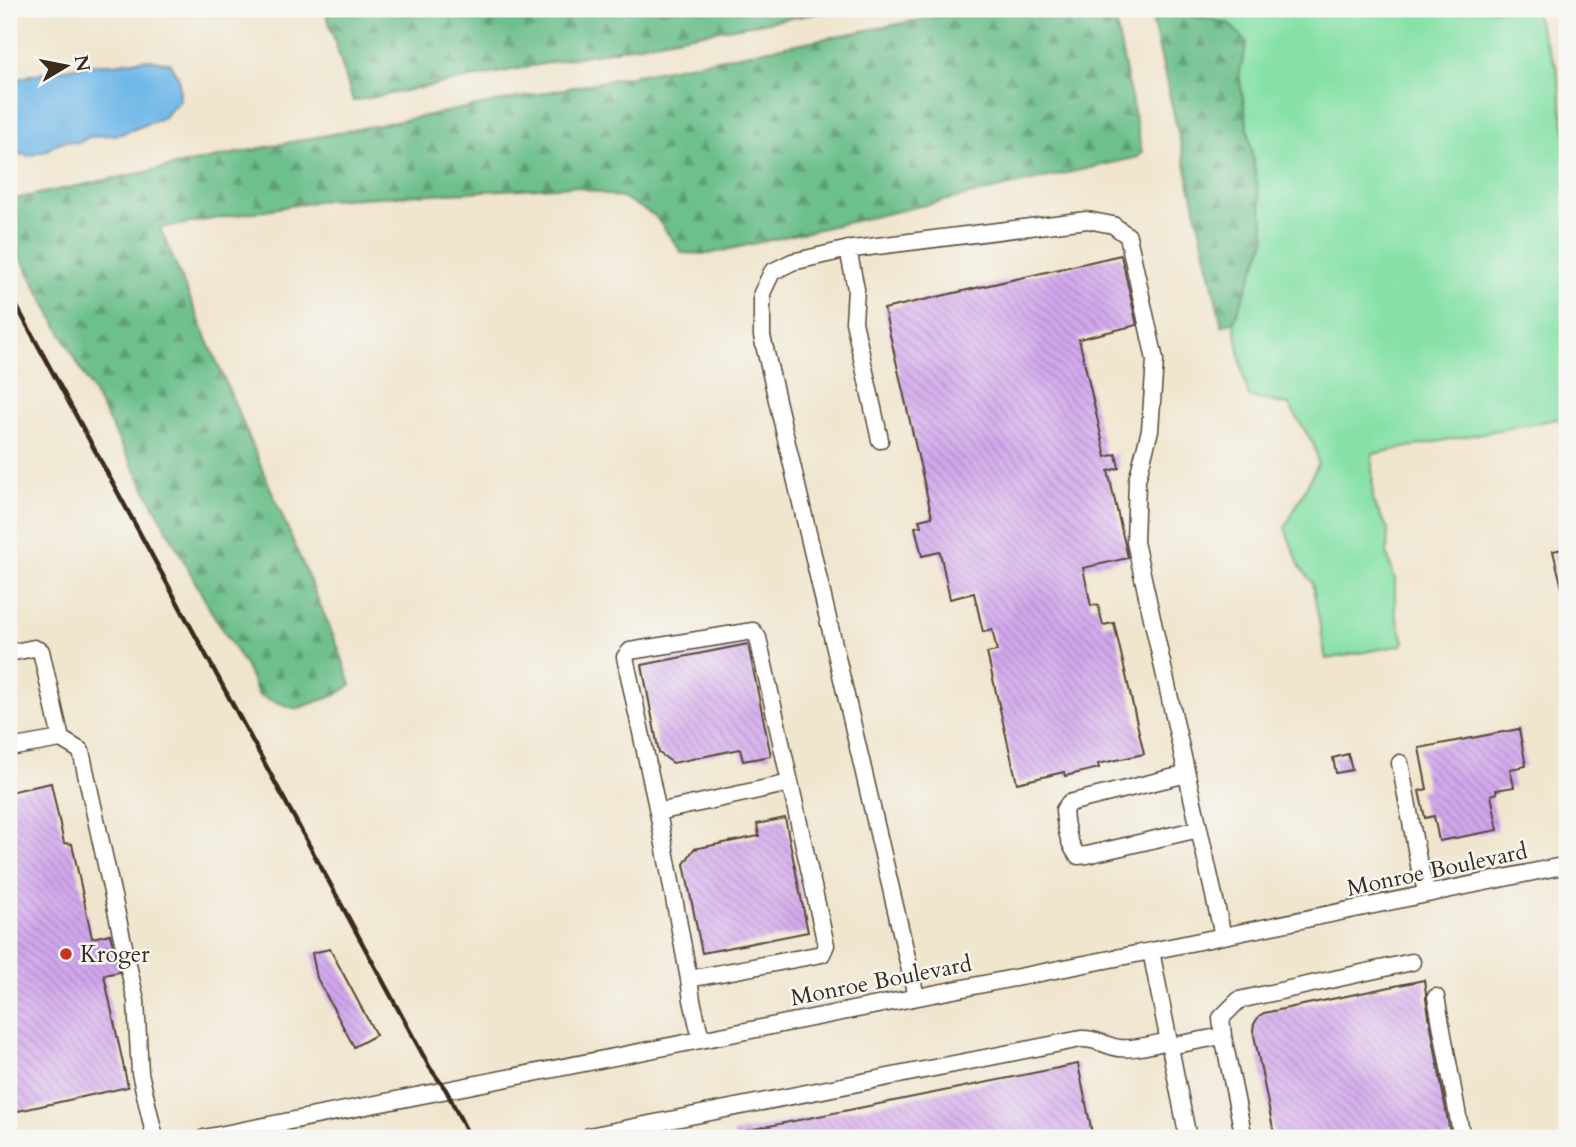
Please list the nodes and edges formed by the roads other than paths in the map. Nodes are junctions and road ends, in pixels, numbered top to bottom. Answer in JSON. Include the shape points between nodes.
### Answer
{"nodes":[{"id":1,"x":848,"y":249,"type":"junction"},
{"id":2,"x":880,"y":440,"type":"dead end"},
{"id":3,"x":9,"y":653,"type":"edge"},
{"id":4,"x":61,"y":739,"type":"junction"},
{"id":5,"x":9,"y":748,"type":"edge"},
{"id":6,"x":1400,"y":763,"type":"dead end"},
{"id":7,"x":1187,"y":774,"type":"junction"},
{"id":8,"x":790,"y":783,"type":"junction"},
{"id":9,"x":658,"y":812,"type":"junction"},
{"id":10,"x":1199,"y":830,"type":"junction"},
{"id":11,"x":1567,"y":865,"type":"edge"},
{"id":12,"x":1427,"y":894,"type":"junction"},
{"id":13,"x":1223,"y":936,"type":"junction"},
{"id":14,"x":1151,"y":951,"type":"junction"},
{"id":15,"x":1412,"y":962,"type":"dead end"},
{"id":16,"x":689,"y":979,"type":"junction"},
{"id":17,"x":916,"y":996,"type":"junction"},
{"id":18,"x":1436,"y":997,"type":"dead end"},
{"id":19,"x":1223,"y":1036,"type":"junction"},
{"id":20,"x":701,"y":1039,"type":"junction"},
{"id":21,"x":1169,"y":1044,"type":"junction"},
{"id":22,"x":589,"y":1136,"type":"dead end"},
{"id":23,"x":155,"y":1138,"type":"edge"},
{"id":24,"x":204,"y":1138,"type":"edge"},
{"id":25,"x":1188,"y":1138,"type":"edge"},
{"id":26,"x":1244,"y":1138,"type":"edge"},
{"id":27,"x":1462,"y":1138,"type":"edge"}],
"edges":[{"from":1,"to":2,"type":"street","via":[[856,289],[854,322]]},
{"from":1,"to":7,"type":"street","via":[[1087,220],[1113,225],[1128,236],[1155,360],[1150,430],[1137,480],[1135,542]]},
{"from":1,"to":17,"type":"street","via":[[792,262],[772,272],[762,293],[762,336]]},
{"from":3,"to":4,"type":"street","via":[[41,651]]},
{"from":4,"to":5,"type":"street"},
{"from":4,"to":23,"type":"street","via":[[81,751],[136,1001],[140,1073]]},
{"from":6,"to":12,"type":"street"},
{"from":7,"to":10,"type":"street"},
{"from":7,"to":10,"type":"street","via":[[1069,803],[1064,818],[1072,849],[1079,856]]},
{"from":8,"to":9,"type":"street"},
{"from":8,"to":9,"type":"street","via":[[753,631],[630,651],[625,657]]},
{"from":8,"to":16,"type":"street","via":[[826,945],[822,954]]},
{"from":9,"to":16,"type":"street"},
{"from":10,"to":13,"type":"street"},
{"from":11,"to":12,"type":"street","name":"Monroe Boulevard"},
{"from":12,"to":13,"type":"street","name":"Monroe Boulevard"},
{"from":13,"to":14,"type":"street","name":"Monroe Boulevard"},
{"from":14,"to":17,"type":"street","name":"Monroe Boulevard"},
{"from":14,"to":21,"type":"street"},
{"from":15,"to":19,"type":"street","via":[[1239,1000],[1221,1018]]},
{"from":16,"to":20,"type":"street"},
{"from":17,"to":20,"type":"street","name":"Monroe Boulevard"},
{"from":18,"to":27,"type":"street"},
{"from":19,"to":21,"type":"street"},
{"from":19,"to":26,"type":"street"},
{"from":20,"to":24,"type":"street","name":"Monroe Boulevard"},
{"from":21,"to":22,"type":"street","via":[[1116,1048],[1081,1039]]},
{"from":21,"to":25,"type":"street"}]}
